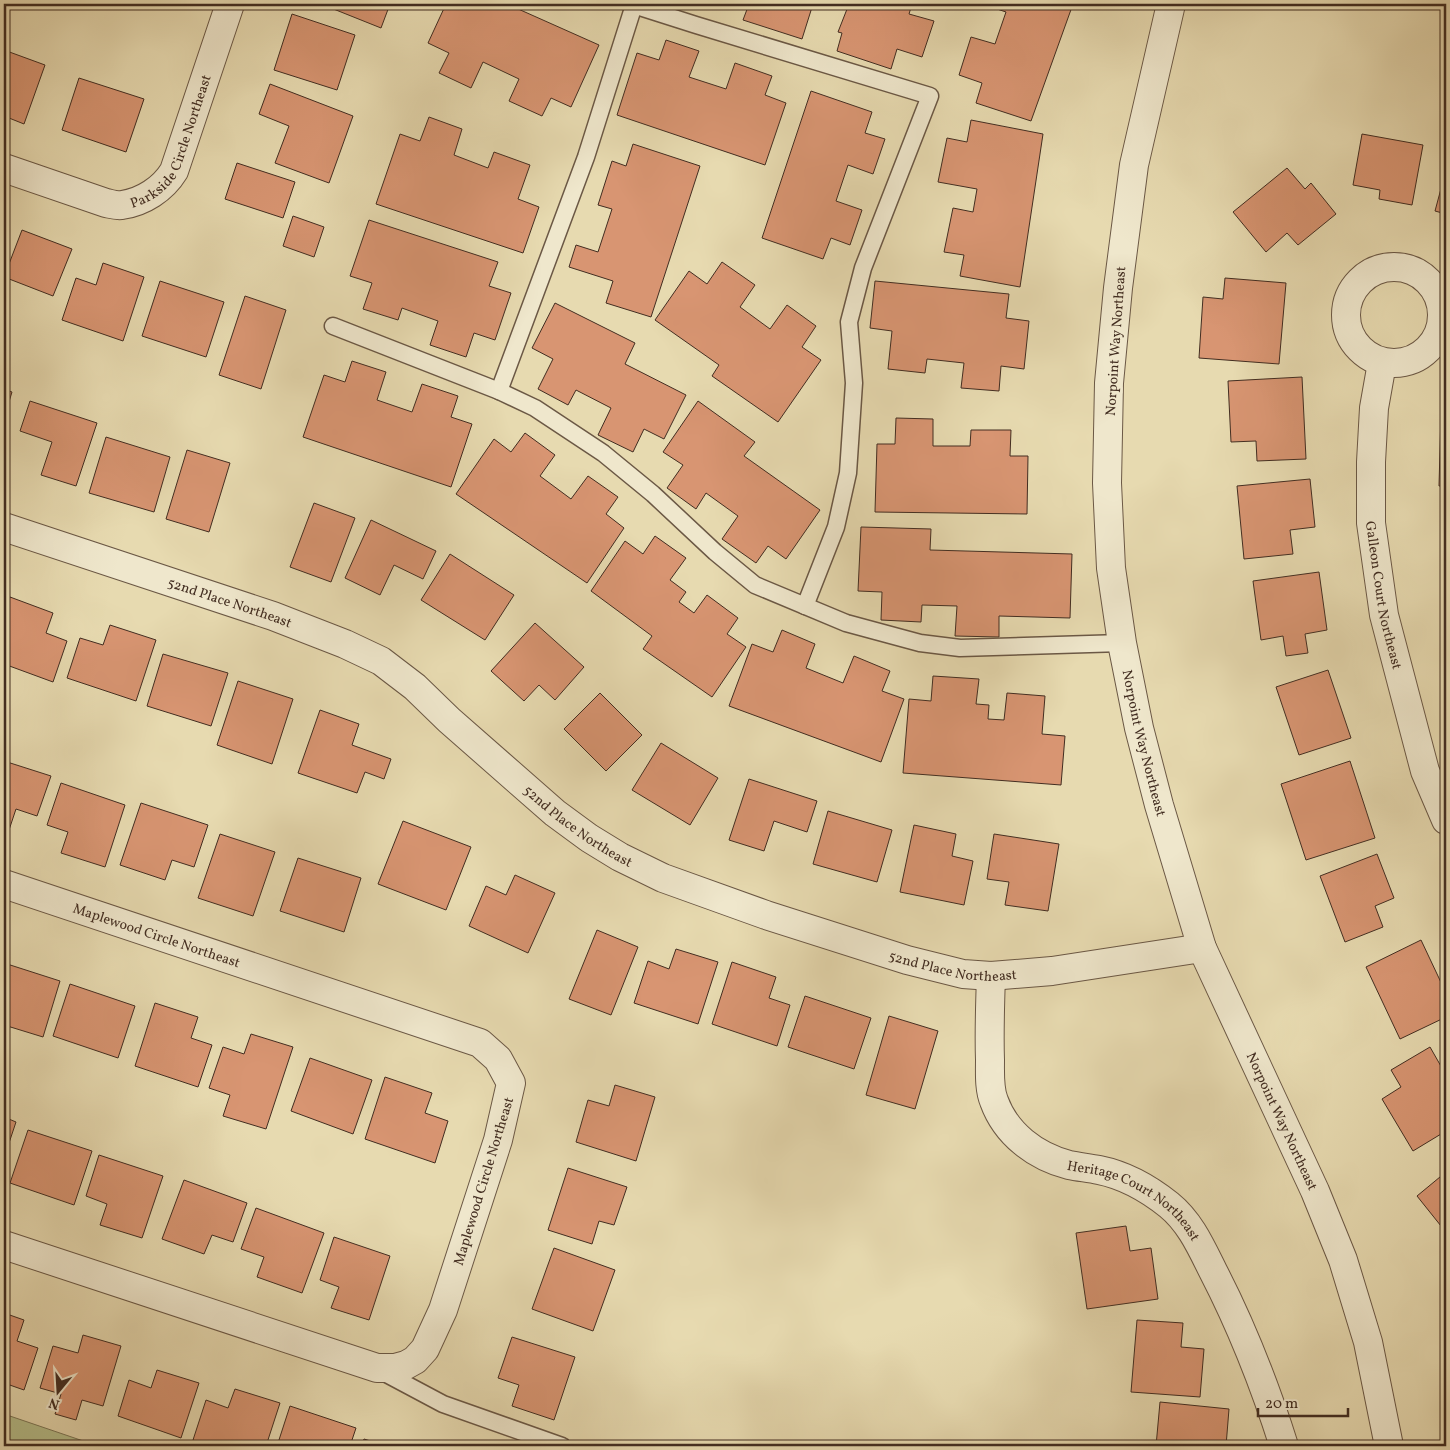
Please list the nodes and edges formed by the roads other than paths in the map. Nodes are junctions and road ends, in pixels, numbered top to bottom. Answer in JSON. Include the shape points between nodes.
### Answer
{"nodes":[{"id":1,"x":230,"y":4,"type":"edge"},
{"id":2,"x":1172,"y":4,"type":"edge"},
{"id":3,"x":632,"y":5,"type":"edge"},
{"id":4,"x":4,"y":168,"type":"edge"},
{"id":5,"x":333,"y":326,"type":"dead end"},
{"id":6,"x":1382,"y":363,"type":"dead end"},
{"id":7,"x":499,"y":391,"type":"junction"},
{"id":8,"x":4,"y":527,"type":"edge"},
{"id":9,"x":805,"y":606,"type":"junction"},
{"id":10,"x":1122,"y":643,"type":"junction"},
{"id":11,"x":1446,"y":820,"type":"edge"},
{"id":12,"x":4,"y":884,"type":"edge"},
{"id":13,"x":1202,"y":948,"type":"junction"},
{"id":14,"x":991,"y":976,"type":"junction"},
{"id":15,"x":4,"y":1245,"type":"edge"},
{"id":16,"x":377,"y":1368,"type":"junction"},
{"id":17,"x":562,"y":1446,"type":"edge"},
{"id":18,"x":1284,"y":1446,"type":"edge"},
{"id":19,"x":1389,"y":1446,"type":"edge"}],
"edges":[{"from":1,"to":4,"type":"street","name":"Parkside Circle Northeast","via":[[174,171],[167,183],[145,198],[120,206]]},
{"from":2,"to":10,"type":"street","name":"Norpoint Way Northeast","via":[[1134,165],[1110,383],[1108,483],[1111,568]]},
{"from":3,"to":7,"type":"lane","via":[[586,157]]},
{"from":3,"to":9,"type":"lane","via":[[930,96],[863,268],[850,322],[854,384],[848,473],[836,527]]},
{"from":5,"to":7,"type":"lane"},
{"from":6,"to":11,"type":"street","name":"Galleon Court Northeast","via":[[1374,408],[1370,462],[1372,532],[1384,615],[1426,772]]},
{"from":7,"to":9,"type":"lane","via":[[535,408],[603,453],[755,585]]},
{"from":8,"to":14,"type":"street","name":"52nd Place Northeast","via":[[273,616],[381,661],[415,687],[555,813],[612,852],[663,878],[907,960],[963,974]]},
{"from":9,"to":10,"type":"lane","via":[[881,634],[952,647]]},
{"from":10,"to":13,"type":"street","name":"Norpoint Way Northeast","via":[[1159,805]]},
{"from":12,"to":16,"type":"street","name":"Maplewood Circle Northeast","via":[[480,1043],[498,1059],[511,1083],[508,1101],[443,1310],[425,1349],[415,1360],[395,1368]]},
{"from":13,"to":14,"type":"street","name":"52nd Place Northeast","via":[[1052,971]]},
{"from":13,"to":19,"type":"street","name":"Norpoint Way Northeast","via":[[1343,1260],[1368,1342]]},
{"from":14,"to":18,"type":"street","name":"Heritage Court Northeast","via":[[990,1080],[994,1100],[1003,1119],[1011,1131],[1043,1156],[1100,1170],[1139,1184],[1170,1206],[1192,1230],[1231,1306],[1269,1398]]},
{"from":15,"to":16,"type":"street","name":"Maplewood Circle Northeast"},
{"from":16,"to":17,"type":"lane","via":[[443,1404]]}]}
